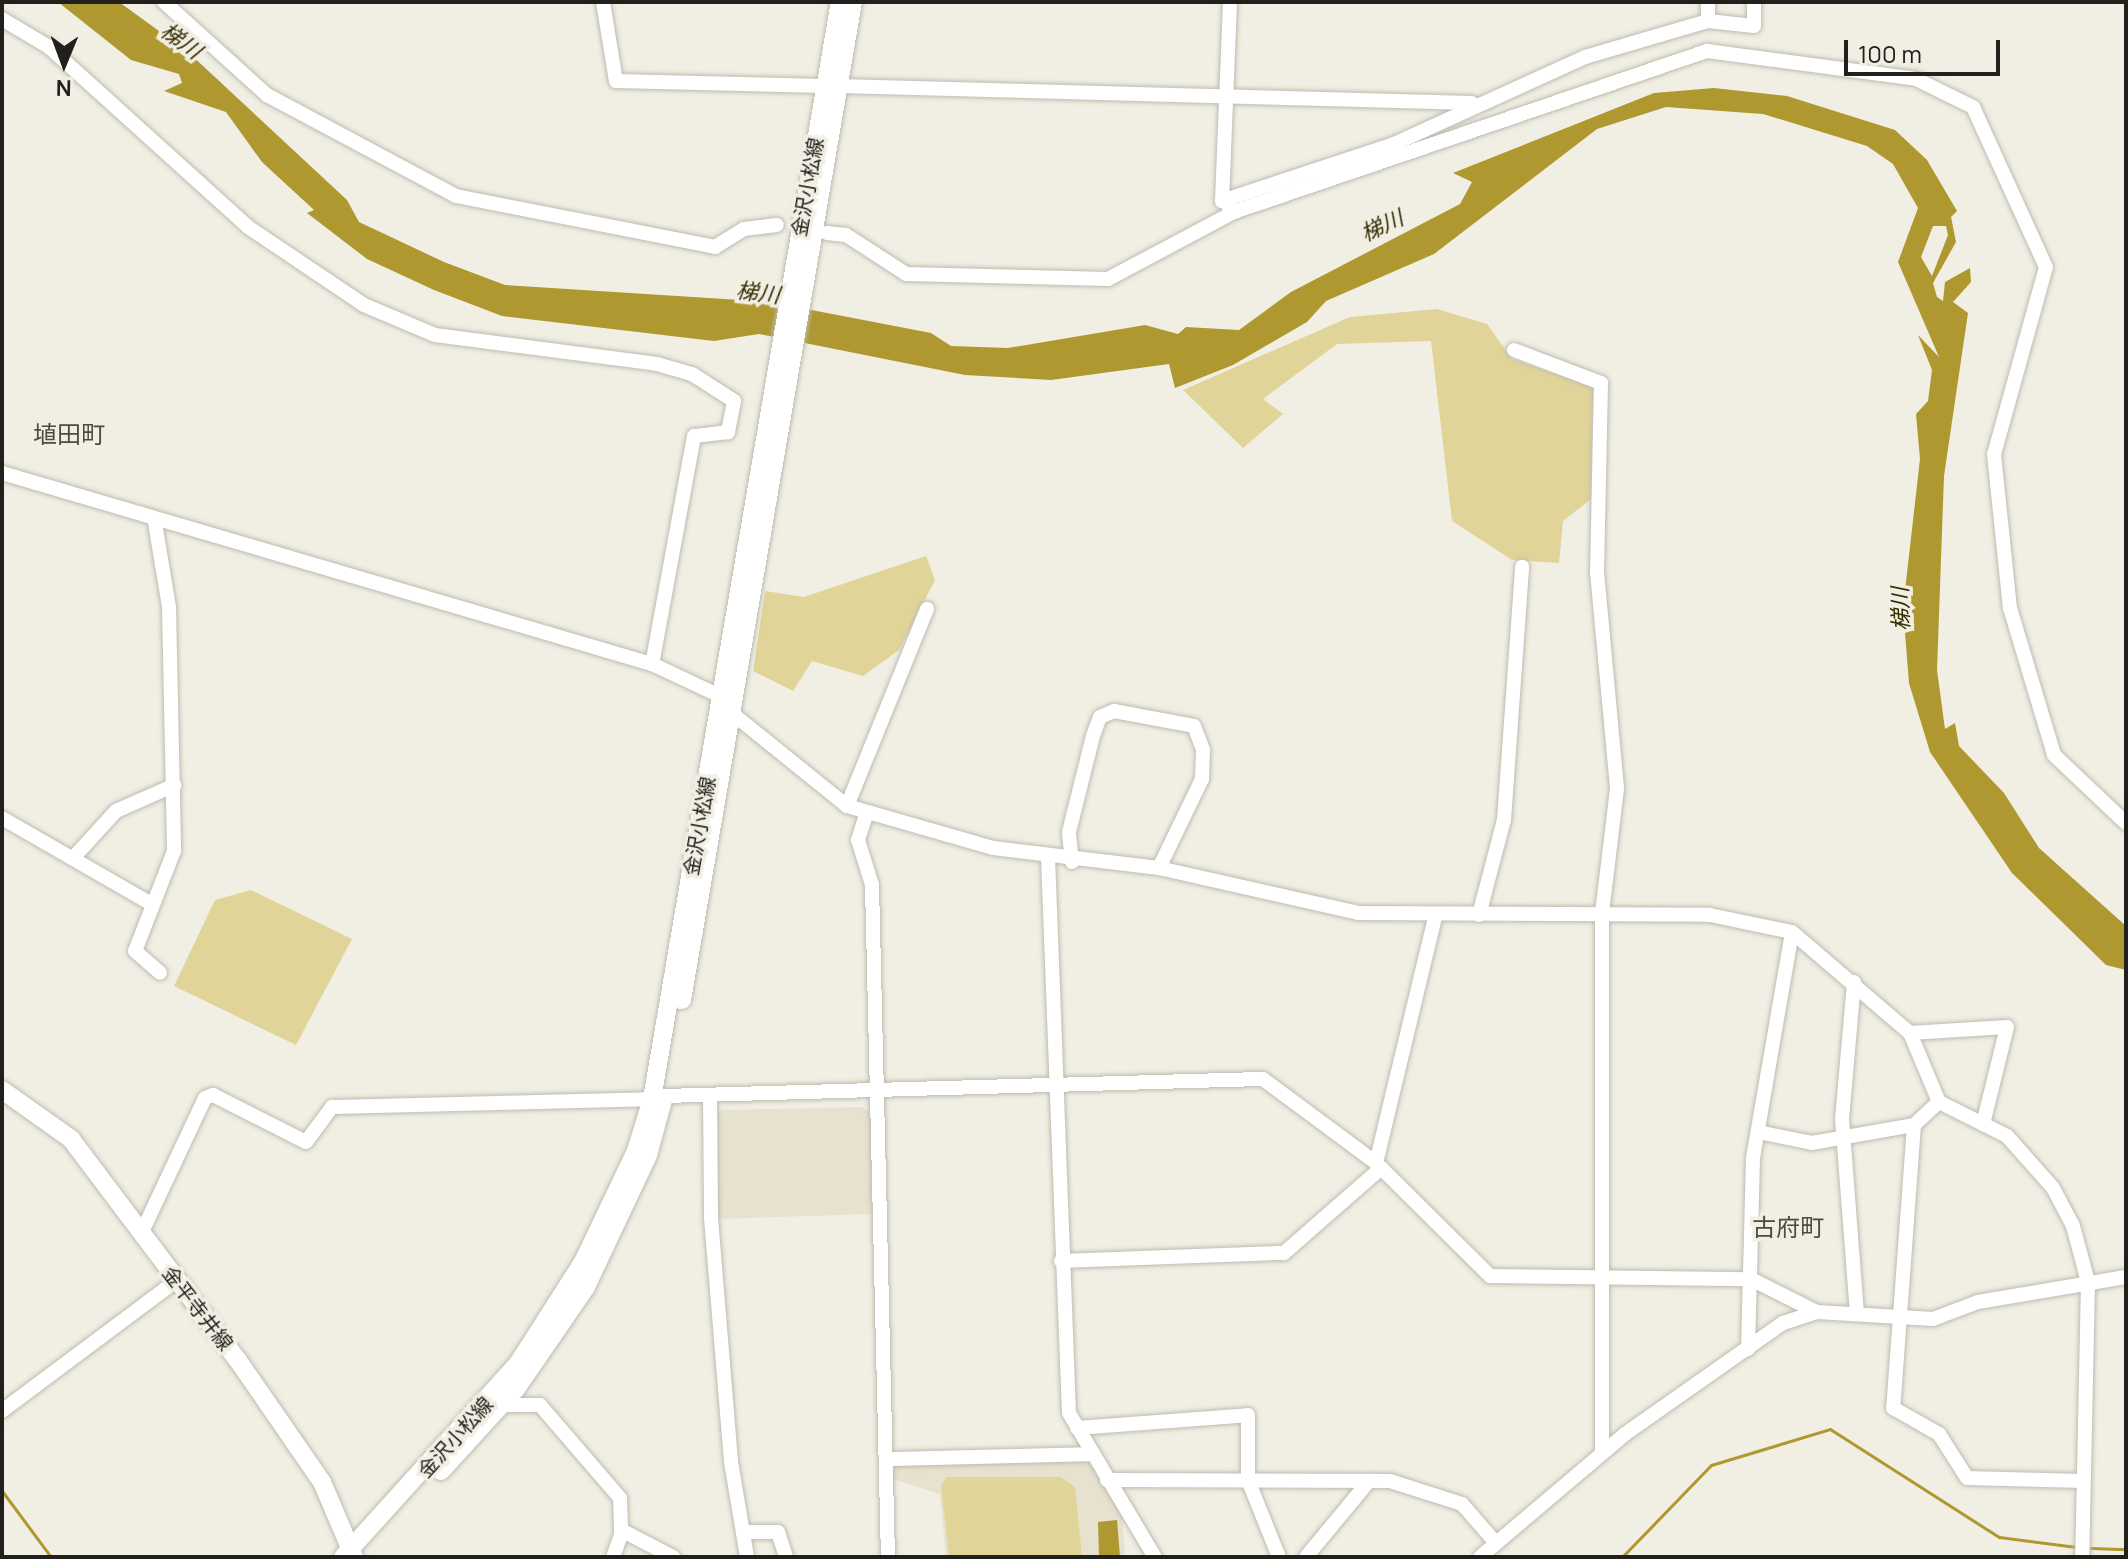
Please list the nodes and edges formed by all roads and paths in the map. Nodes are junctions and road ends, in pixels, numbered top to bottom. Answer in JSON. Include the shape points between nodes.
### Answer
{"nodes":[{"id":1,"x":164,"y":2,"type":"edge"},
{"id":2,"x":603,"y":2,"type":"edge"},
{"id":3,"x":840,"y":2,"type":"edge"},
{"id":4,"x":853,"y":2,"type":"edge"},
{"id":5,"x":1230,"y":2,"type":"edge"},
{"id":6,"x":1708,"y":2,"type":"edge"},
{"id":7,"x":1754,"y":2,"type":"edge"},
{"id":8,"x":2,"y":19,"type":"edge"},
{"id":9,"x":1708,"y":21,"type":"junction"},
{"id":10,"x":832,"y":86,"type":"junction"},
{"id":11,"x":1230,"y":100,"type":"junction"},
{"id":12,"x":1472,"y":103,"type":"junction"},
{"id":13,"x":1222,"y":201,"type":"junction"},
{"id":14,"x":1234,"y":212,"type":"junction"},
{"id":15,"x":777,"y":225,"type":"dead end"},
{"id":16,"x":827,"y":233,"type":"dead end"},
{"id":17,"x":1514,"y":350,"type":"dead end"},
{"id":18,"x":778,"y":400,"type":"junction"},
{"id":19,"x":2,"y":473,"type":"edge"},
{"id":20,"x":155,"y":523,"type":"junction"},
{"id":21,"x":1522,"y":567,"type":"dead end"},
{"id":22,"x":927,"y":609,"type":"dead end"},
{"id":23,"x":652,"y":664,"type":"junction"},
{"id":24,"x":722,"y":697,"type":"junction"},
{"id":25,"x":733,"y":714,"type":"junction"},
{"id":26,"x":175,"y":785,"type":"junction"},
{"id":27,"x":847,"y":806,"type":"junction"},
{"id":28,"x":867,"y":812,"type":"junction"},
{"id":29,"x":2,"y":818,"type":"edge"},
{"id":30,"x":2126,"y":823,"type":"edge"},
{"id":31,"x":74,"y":857,"type":"junction"},
{"id":32,"x":1048,"y":857,"type":"junction"},
{"id":33,"x":1072,"y":862,"type":"junction"},
{"id":34,"x":1159,"y":868,"type":"junction"},
{"id":35,"x":150,"y":903,"type":"junction"},
{"id":36,"x":1602,"y":913,"type":"junction"},
{"id":37,"x":1436,"y":914,"type":"junction"},
{"id":38,"x":1479,"y":915,"type":"junction"},
{"id":39,"x":1792,"y":932,"type":"junction"},
{"id":40,"x":160,"y":973,"type":"dead end"},
{"id":41,"x":1854,"y":982,"type":"junction"},
{"id":42,"x":1910,"y":1033,"type":"junction"},
{"id":43,"x":1056,"y":1085,"type":"junction"},
{"id":44,"x":879,"y":1087,"type":"junction"},
{"id":45,"x":2,"y":1090,"type":"edge"},
{"id":46,"x":710,"y":1096,"type":"junction"},
{"id":47,"x":658,"y":1097,"type":"junction"},
{"id":48,"x":1939,"y":1102,"type":"junction"},
{"id":49,"x":1983,"y":1124,"type":"junction"},
{"id":50,"x":1914,"y":1125,"type":"junction"},
{"id":51,"x":1758,"y":1132,"type":"junction"},
{"id":52,"x":1843,"y":1134,"type":"junction"},
{"id":53,"x":1378,"y":1165,"type":"junction"},
{"id":54,"x":141,"y":1234,"type":"junction"},
{"id":55,"x":1061,"y":1261,"type":"junction"},
{"id":56,"x":1602,"y":1277,"type":"junction"},
{"id":57,"x":2126,"y":1277,"type":"edge"},
{"id":58,"x":1751,"y":1279,"type":"junction"},
{"id":59,"x":176,"y":1281,"type":"junction"},
{"id":60,"x":2088,"y":1282,"type":"junction"},
{"id":61,"x":1817,"y":1312,"type":"junction"},
{"id":62,"x":1857,"y":1312,"type":"junction"},
{"id":63,"x":1905,"y":1320,"type":"junction"},
{"id":64,"x":1748,"y":1349,"type":"junction"},
{"id":65,"x":502,"y":1405,"type":"junction"},
{"id":66,"x":2,"y":1411,"type":"edge"},
{"id":67,"x":1077,"y":1428,"type":"junction"},
{"id":68,"x":1602,"y":1453,"type":"junction"},
{"id":69,"x":1090,"y":1454,"type":"junction"},
{"id":70,"x":890,"y":1459,"type":"junction"},
{"id":71,"x":1107,"y":1480,"type":"junction"},
{"id":72,"x":1248,"y":1480,"type":"junction"},
{"id":73,"x":1369,"y":1481,"type":"junction"},
{"id":74,"x":2083,"y":1481,"type":"junction"},
{"id":75,"x":621,"y":1530,"type":"junction"},
{"id":76,"x":743,"y":1532,"type":"junction"},
{"id":77,"x":1495,"y":1542,"type":"junction"},
{"id":78,"x":352,"y":1555,"type":"edge"},
{"id":79,"x":613,"y":1557,"type":"edge"},
{"id":80,"x":673,"y":1557,"type":"edge"},
{"id":81,"x":747,"y":1557,"type":"edge"},
{"id":82,"x":786,"y":1557,"type":"edge"},
{"id":83,"x":888,"y":1557,"type":"edge"},
{"id":84,"x":1155,"y":1557,"type":"edge"},
{"id":85,"x":1279,"y":1557,"type":"edge"},
{"id":86,"x":1306,"y":1557,"type":"edge"},
{"id":87,"x":1480,"y":1557,"type":"edge"},
{"id":88,"x":2082,"y":1557,"type":"edge"}],
"edges":[{"from":1,"to":15,"type":"street","via":[[267,95],[456,196],[715,247],[744,229]]},
{"from":2,"to":10,"type":"street","via":[[616,81]]},
{"from":3,"to":10,"type":"main road","name":"金沢小松線"},
{"from":4,"to":10,"type":"main road","name":"金沢小松線"},
{"from":5,"to":11,"type":"street"},
{"from":6,"to":9,"type":"street"},
{"from":7,"to":9,"type":"street","via":[[1754,26]]},
{"from":8,"to":23,"type":"street","via":[[49,47],[248,227],[364,305],[435,335],[657,364],[692,374],[734,401],[728,432],[694,436]]},
{"from":9,"to":12,"type":"street","via":[[1585,57]]},
{"from":10,"to":11,"type":"street"},
{"from":10,"to":18,"type":"main road","name":"金沢小松線"},
{"from":11,"to":12,"type":"street"},
{"from":11,"to":13,"type":"street"},
{"from":12,"to":13,"type":"street","via":[[1394,144]]},
{"from":13,"to":14,"type":"street"},
{"from":14,"to":16,"type":"street","via":[[1108,279],[906,274],[846,235]]},
{"from":14,"to":30,"type":"street","via":[[1707,51],[1916,79],[1973,107],[2046,267],[1994,454],[2010,608],[2054,755]]},
{"from":17,"to":36,"type":"street","via":[[1601,383],[1597,572],[1617,789]]},
{"from":18,"to":24,"type":"main road","name":"金沢小松線"},
{"from":18,"to":25,"type":"main road","name":"金沢小松線"},
{"from":19,"to":20,"type":"street"},
{"from":20,"to":23,"type":"street"},
{"from":20,"to":26,"type":"street","via":[[169,607]]},
{"from":21,"to":38,"type":"street","via":[[1504,820]]},
{"from":22,"to":27,"type":"street"},
{"from":23,"to":24,"type":"street"},
{"from":24,"to":47,"type":"main road","name":"金沢小松線"},
{"from":25,"to":27,"type":"street"},
{"from":25,"to":47,"type":"main road","name":"金沢小松線"},
{"from":26,"to":31,"type":"street","via":[[116,811]]},
{"from":26,"to":35,"type":"street","via":[[174,851]]},
{"from":27,"to":28,"type":"street"},
{"from":28,"to":32,"type":"street"},
{"from":28,"to":44,"type":"street","via":[[858,840],[872,885]]},
{"from":29,"to":31,"type":"street"},
{"from":31,"to":35,"type":"street"},
{"from":32,"to":33,"type":"street"},
{"from":32,"to":43,"type":"street"},
{"from":33,"to":34,"type":"street"},
{"from":33,"to":34,"type":"street","via":[[1069,832],[1093,736],[1100,717],[1114,711],[1194,726],[1203,750],[1202,779]]},
{"from":34,"to":37,"type":"street","via":[[1358,913]]},
{"from":35,"to":40,"type":"street","via":[[135,951]]},
{"from":36,"to":38,"type":"street"},
{"from":36,"to":39,"type":"street","via":[[1710,915]]},
{"from":36,"to":56,"type":"street"},
{"from":37,"to":38,"type":"street"},
{"from":37,"to":53,"type":"street"},
{"from":39,"to":41,"type":"street"},
{"from":39,"to":51,"type":"street"},
{"from":41,"to":42,"type":"street"},
{"from":41,"to":52,"type":"street"},
{"from":42,"to":48,"type":"street"},
{"from":42,"to":49,"type":"street","via":[[2007,1027]]},
{"from":43,"to":44,"type":"street"},
{"from":43,"to":53,"type":"street","via":[[1263,1079]]},
{"from":43,"to":55,"type":"street"},
{"from":44,"to":46,"type":"street"},
{"from":44,"to":70,"type":"street"},
{"from":45,"to":54,"type":"main road","name":"金平寺井線","via":[[71,1139]]},
{"from":46,"to":47,"type":"street"},
{"from":46,"to":76,"type":"street","via":[[711,1218]]},
{"from":47,"to":54,"type":"street","via":[[332,1107],[306,1142],[213,1095],[205,1098]]},
{"from":47,"to":65,"type":"main road","name":"金沢小松線","via":[[648,1155],[586,1287]]},
{"from":47,"to":78,"type":"main road","name":"金沢小松線","via":[[583,1262],[519,1362]]},
{"from":48,"to":49,"type":"street"},
{"from":48,"to":50,"type":"street"},
{"from":49,"to":60,"type":"street","via":[[2007,1136],[2053,1188]]},
{"from":50,"to":52,"type":"street"},
{"from":50,"to":63,"type":"street"},
{"from":51,"to":52,"type":"street","via":[[1812,1143]]},
{"from":51,"to":58,"type":"street"},
{"from":52,"to":62,"type":"street"},
{"from":53,"to":55,"type":"street","via":[[1284,1253]]},
{"from":53,"to":56,"type":"street","via":[[1490,1276]]},
{"from":54,"to":59,"type":"main road","name":"金平寺井線"},
{"from":55,"to":67,"type":"street","via":[[1069,1413]]},
{"from":56,"to":58,"type":"street"},
{"from":56,"to":68,"type":"street"},
{"from":57,"to":60,"type":"street"},
{"from":58,"to":61,"type":"street"},
{"from":58,"to":64,"type":"street"},
{"from":59,"to":66,"type":"street"},
{"from":59,"to":78,"type":"main road","name":"金平寺井線","via":[[322,1482]]},
{"from":60,"to":63,"type":"street"},
{"from":60,"to":74,"type":"street"},
{"from":61,"to":62,"type":"street"},
{"from":61,"to":64,"type":"street","via":[[1783,1323]]},
{"from":62,"to":63,"type":"street"},
{"from":63,"to":74,"type":"street","via":[[1888,1397],[1893,1408],[1939,1434],[1954,1467],[1967,1478]]},
{"from":64,"to":68,"type":"street"},
{"from":65,"to":75,"type":"street","via":[[540,1405],[620,1498]]},
{"from":65,"to":78,"type":"main road","name":"金沢小松線"},
{"from":67,"to":69,"type":"street"},
{"from":67,"to":72,"type":"street","via":[[1248,1415]]},
{"from":68,"to":77,"type":"street"},
{"from":69,"to":70,"type":"street"},
{"from":69,"to":71,"type":"street"},
{"from":70,"to":83,"type":"street"},
{"from":71,"to":72,"type":"street"},
{"from":71,"to":84,"type":"street"},
{"from":72,"to":73,"type":"street"},
{"from":72,"to":85,"type":"street"},
{"from":73,"to":77,"type":"street","via":[[1462,1504]]},
{"from":73,"to":86,"type":"street"},
{"from":74,"to":88,"type":"street"},
{"from":75,"to":79,"type":"street"},
{"from":75,"to":80,"type":"street"},
{"from":76,"to":81,"type":"street"},
{"from":76,"to":82,"type":"street","via":[[778,1532]]},
{"from":77,"to":87,"type":"street"}]}
